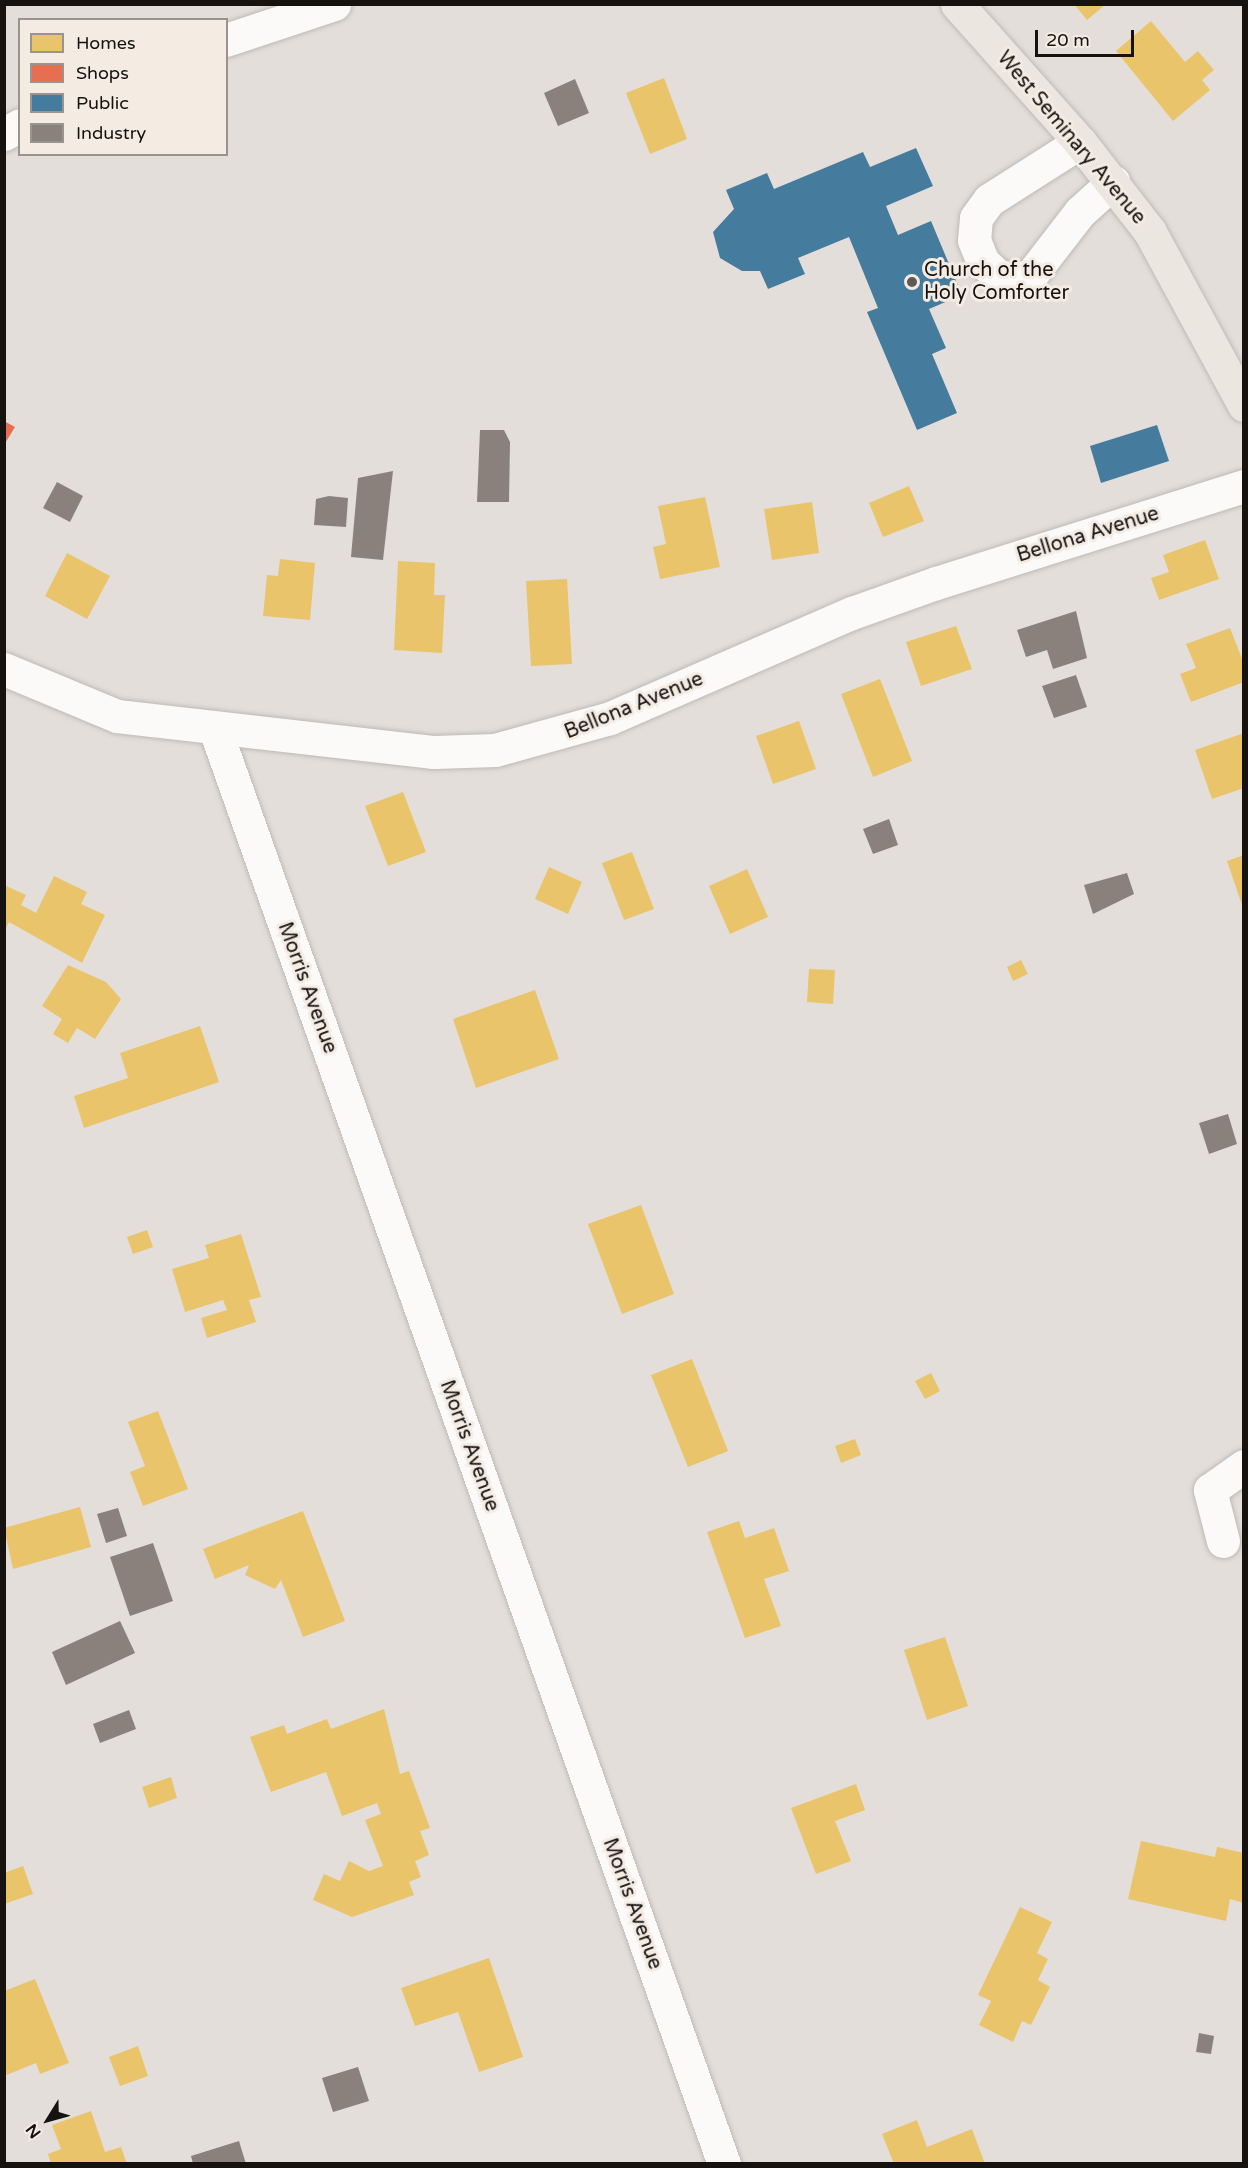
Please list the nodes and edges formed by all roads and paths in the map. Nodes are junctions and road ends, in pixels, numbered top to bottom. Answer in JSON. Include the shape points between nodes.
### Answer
{"nodes":[{"id":1,"x":334,"y":4,"type":"edge"},
{"id":2,"x":957,"y":4,"type":"edge"},
{"id":3,"x":228,"y":39,"type":"edge"},
{"id":4,"x":18,"y":126,"type":"edge"},
{"id":5,"x":4,"y":134,"type":"edge"},
{"id":6,"x":1080,"y":142,"type":"junction"},
{"id":7,"x":1113,"y":182,"type":"junction"},
{"id":8,"x":1244,"y":405,"type":"edge"},
{"id":9,"x":1244,"y":486,"type":"edge"},
{"id":10,"x":4,"y":669,"type":"edge"},
{"id":11,"x":214,"y":729,"type":"junction"},
{"id":12,"x":1244,"y":1466,"type":"edge"},
{"id":13,"x":1223,"y":1541,"type":"dead end"},
{"id":14,"x":724,"y":2163,"type":"edge"}],
"edges":[{"from":1,"to":3,"type":"street"},
{"from":2,"to":6,"type":"main road","name":"West Seminary Avenue"},
{"from":4,"to":5,"type":"street"},
{"from":6,"to":7,"type":"main road","name":"West Seminary Avenue"},
{"from":6,"to":7,"type":"street","via":[[989,200],[975,229],[983,262],[1009,278],[1032,274],[1080,212]]},
{"from":7,"to":8,"type":"main road","name":"West Seminary Avenue","via":[[1180,281]]},
{"from":9,"to":11,"type":"street","name":"Bellona Avenue","via":[[852,613],[610,718],[534,743],[434,752]]},
{"from":10,"to":11,"type":"street","name":"Bellona Avenue","via":[[117,716]]},
{"from":11,"to":14,"type":"street","name":"Morris Avenue"},
{"from":12,"to":13,"type":"street","via":[[1210,1490]]}]}
